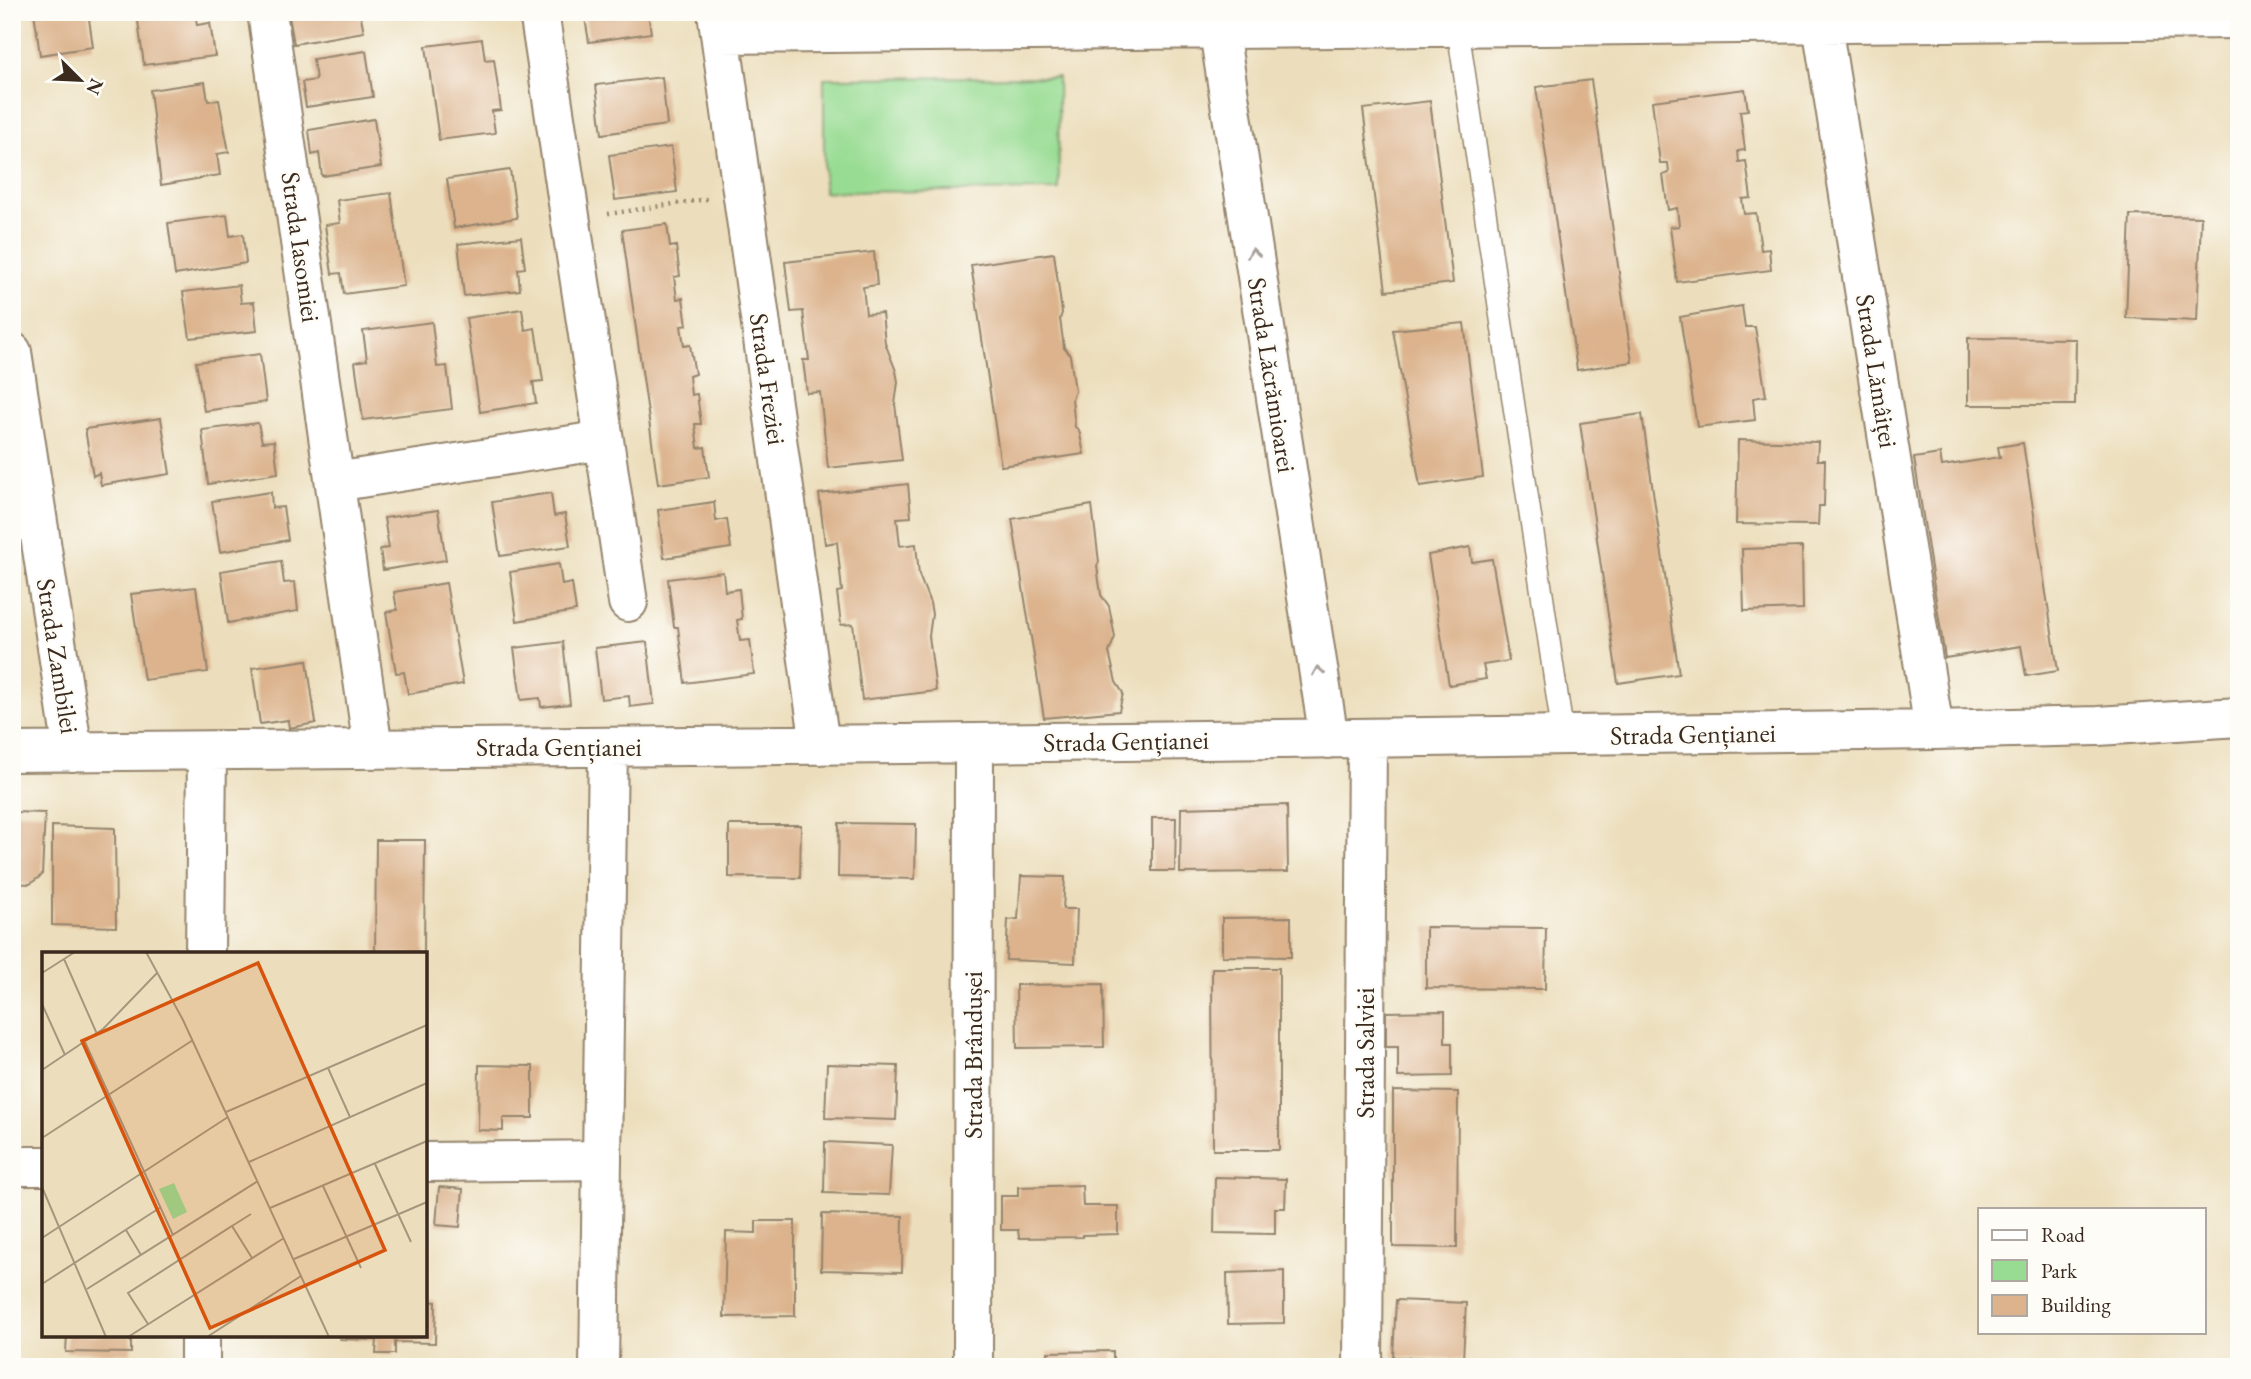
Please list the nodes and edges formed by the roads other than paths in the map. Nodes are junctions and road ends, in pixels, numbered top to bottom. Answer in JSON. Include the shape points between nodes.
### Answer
{"nodes":[{"id":1,"x":267,"y":12,"type":"edge"},
{"id":2,"x":539,"y":12,"type":"edge"},
{"id":3,"x":2238,"y":12,"type":"edge"},
{"id":4,"x":1821,"y":18,"type":"edge"},
{"id":5,"x":2239,"y":19,"type":"edge"},
{"id":6,"x":1456,"y":20,"type":"edge"},
{"id":7,"x":1217,"y":21,"type":"edge"},
{"id":8,"x":933,"y":22,"type":"edge"},
{"id":9,"x":718,"y":23,"type":"edge"},
{"id":10,"x":12,"y":352,"type":"edge"},
{"id":11,"x":604,"y":440,"type":"junction"},
{"id":12,"x":335,"y":482,"type":"junction"},
{"id":13,"x":628,"y":601,"type":"dead end"},
{"id":14,"x":2239,"y":717,"type":"edge"},
{"id":15,"x":1934,"y":730,"type":"junction"},
{"id":16,"x":1563,"y":735,"type":"junction"},
{"id":17,"x":1367,"y":738,"type":"junction"},
{"id":18,"x":1329,"y":739,"type":"junction"},
{"id":19,"x":974,"y":743,"type":"junction"},
{"id":20,"x":820,"y":745,"type":"junction"},
{"id":21,"x":608,"y":747,"type":"junction"},
{"id":22,"x":373,"y":749,"type":"junction"},
{"id":23,"x":207,"y":751,"type":"junction"},
{"id":24,"x":12,"y":752,"type":"edge"},
{"id":25,"x":73,"y":752,"type":"junction"},
{"id":26,"x":205,"y":952,"type":"edge"},
{"id":27,"x":602,"y":1160,"type":"junction"},
{"id":28,"x":427,"y":1162,"type":"edge"},
{"id":29,"x":12,"y":1166,"type":"edge"},
{"id":30,"x":42,"y":1166,"type":"edge"},
{"id":31,"x":200,"y":1337,"type":"edge"},
{"id":32,"x":200,"y":1367,"type":"edge"},
{"id":33,"x":600,"y":1367,"type":"edge"},
{"id":34,"x":973,"y":1367,"type":"edge"},
{"id":35,"x":1363,"y":1367,"type":"edge"}],
"edges":[{"from":1,"to":12,"type":"street","name":"Strada Iasomiei"},
{"from":2,"to":11,"type":"street"},
{"from":3,"to":5,"type":"street"},
{"from":4,"to":5,"type":"street"},
{"from":4,"to":6,"type":"street"},
{"from":4,"to":15,"type":"street","name":"Strada Lămâiței"},
{"from":6,"to":7,"type":"street"},
{"from":6,"to":16,"type":"lane"},
{"from":7,"to":8,"type":"street"},
{"from":18,"to":7,"type":"street","name":"Strada Lăcrămioarei","one_way":true},
{"from":8,"to":9,"type":"street"},
{"from":9,"to":20,"type":"street","name":"Strada Freziei"},
{"from":10,"to":25,"type":"street","name":"Strada Zambilei"},
{"from":11,"to":12,"type":"street"},
{"from":11,"to":13,"type":"street"},
{"from":12,"to":22,"type":"street","name":"Strada Iasomiei"},
{"from":14,"to":15,"type":"street","name":"Strada Gențianei"},
{"from":15,"to":16,"type":"street","name":"Strada Gențianei"},
{"from":16,"to":17,"type":"street","name":"Strada Gențianei"},
{"from":17,"to":18,"type":"street","name":"Strada Gențianei"},
{"from":17,"to":35,"type":"street","name":"Strada Salviei"},
{"from":18,"to":19,"type":"street","name":"Strada Gențianei"},
{"from":19,"to":20,"type":"street","name":"Strada Gențianei"},
{"from":19,"to":34,"type":"street","name":"Strada Brândușei"},
{"from":20,"to":21,"type":"street","name":"Strada Gențianei"},
{"from":21,"to":22,"type":"street","name":"Strada Gențianei"},
{"from":21,"to":27,"type":"street"},
{"from":22,"to":23,"type":"street","name":"Strada Gențianei"},
{"from":23,"to":25,"type":"street","name":"Strada Gențianei"},
{"from":23,"to":26,"type":"street"},
{"from":24,"to":25,"type":"street","name":"Strada Gențianei"},
{"from":27,"to":28,"type":"street"},
{"from":27,"to":33,"type":"street"},
{"from":29,"to":30,"type":"street"},
{"from":31,"to":32,"type":"street"}]}
